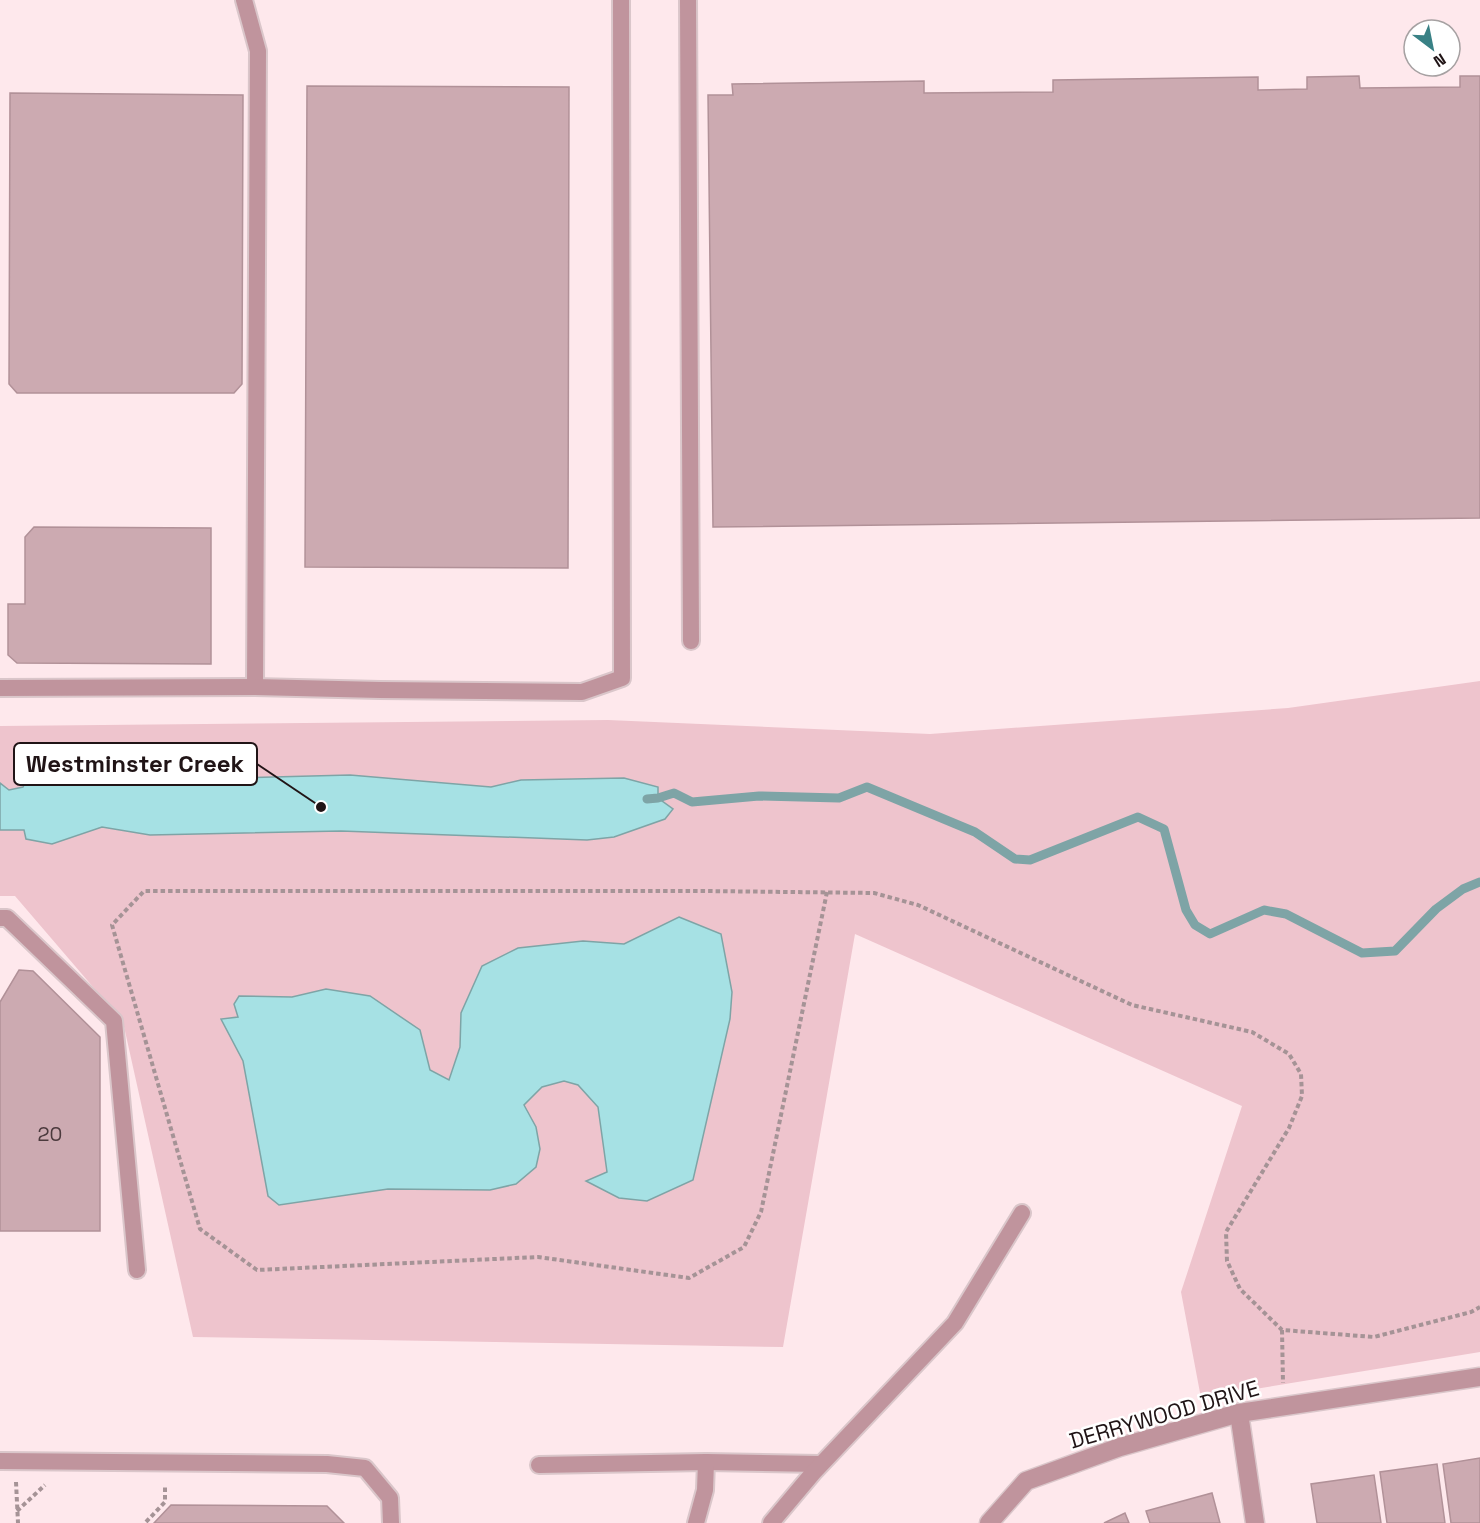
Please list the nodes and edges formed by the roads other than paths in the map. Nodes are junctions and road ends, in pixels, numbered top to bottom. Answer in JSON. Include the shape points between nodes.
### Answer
{"nodes":[{"id":1,"x":244,"y":0,"type":"edge"},
{"id":2,"x":621,"y":0,"type":"edge"},
{"id":3,"x":688,"y":0,"type":"edge"},
{"id":4,"x":691,"y":641,"type":"dead end"},
{"id":5,"x":255,"y":687,"type":"junction"},
{"id":6,"x":0,"y":688,"type":"edge"},
{"id":7,"x":0,"y":918,"type":"edge"},
{"id":8,"x":1022,"y":1213,"type":"dead end"},
{"id":9,"x":137,"y":1270,"type":"dead end"},
{"id":10,"x":1480,"y":1377,"type":"edge"},
{"id":11,"x":1239,"y":1413,"type":"junction"},
{"id":12,"x":8,"y":1461,"type":"edge"},
{"id":13,"x":706,"y":1462,"type":"junction"},
{"id":14,"x":820,"y":1464,"type":"junction"},
{"id":15,"x":539,"y":1465,"type":"dead end"},
{"id":16,"x":391,"y":1523,"type":"edge"},
{"id":17,"x":696,"y":1523,"type":"edge"},
{"id":18,"x":771,"y":1523,"type":"edge"},
{"id":19,"x":989,"y":1523,"type":"edge"},
{"id":20,"x":1255,"y":1523,"type":"edge"}],
"edges":[{"from":1,"to":5,"type":"lane","via":[[258,51]]},
{"from":2,"to":5,"type":"lane","via":[[622,678],[582,692]]},
{"from":3,"to":4,"type":"lane"},
{"from":5,"to":6,"type":"lane"},
{"from":7,"to":9,"type":"lane","via":[[7,918],[114,1021]]},
{"from":8,"to":14,"type":"lane","via":[[955,1323]]},
{"from":10,"to":11,"type":"street","name":"DERRYWOOD DRIVE"},
{"from":11,"to":19,"type":"street","name":"DERRYWOOD DRIVE","via":[[1120,1447],[1026,1481]]},
{"from":11,"to":20,"type":"street"},
{"from":12,"to":16,"type":"lane","via":[[327,1464],[365,1468],[390,1498]]},
{"from":13,"to":14,"type":"lane"},
{"from":13,"to":15,"type":"lane"},
{"from":13,"to":17,"type":"lane","via":[[705,1490]]},
{"from":14,"to":18,"type":"lane"}]}
